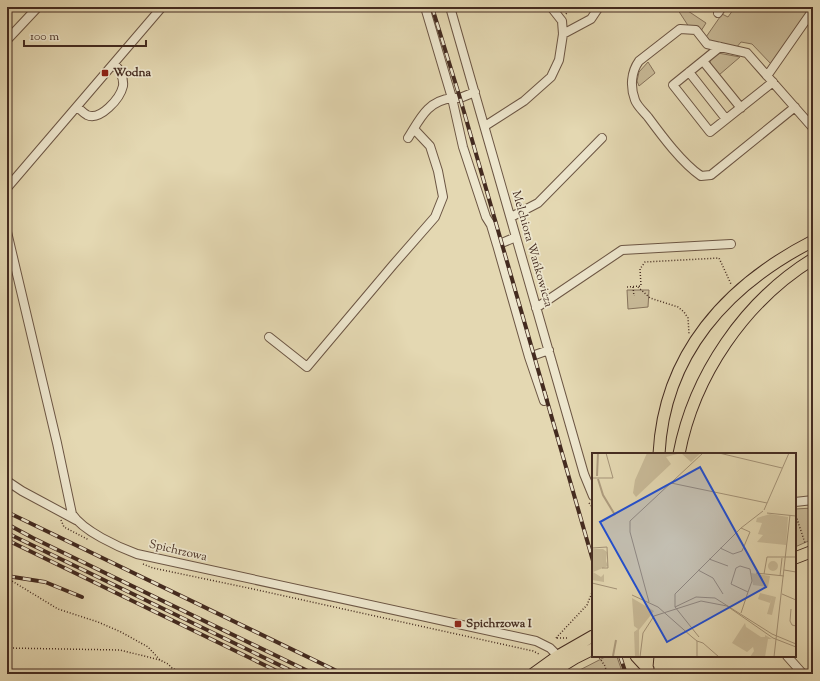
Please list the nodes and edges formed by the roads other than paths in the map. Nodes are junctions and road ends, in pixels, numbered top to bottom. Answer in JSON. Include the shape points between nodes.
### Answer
{"nodes":[{"id":1,"x":38,"y":7,"type":"edge"},
{"id":2,"x":162,"y":7,"type":"edge"},
{"id":3,"x":425,"y":7,"type":"edge"},
{"id":4,"x":450,"y":7,"type":"edge"},
{"id":5,"x":551,"y":7,"type":"edge"},
{"id":6,"x":599,"y":7,"type":"edge"},
{"id":7,"x":813,"y":10,"type":"edge"},
{"id":8,"x":563,"y":34,"type":"junction"},
{"id":9,"x":7,"y":40,"type":"edge"},
{"id":10,"x":720,"y":47,"type":"junction"},
{"id":11,"x":703,"y":60,"type":"junction"},
{"id":12,"x":114,"y":63,"type":"junction"},
{"id":13,"x":689,"y":72,"type":"junction"},
{"id":14,"x":770,"y":79,"type":"junction"},
{"id":15,"x":475,"y":92,"type":"junction"},
{"id":16,"x":452,"y":98,"type":"junction"},
{"id":17,"x":77,"y":107,"type":"junction"},
{"id":18,"x":796,"y":107,"type":"junction"},
{"id":19,"x":741,"y":108,"type":"junction"},
{"id":20,"x":726,"y":119,"type":"junction"},
{"id":21,"x":485,"y":126,"type":"junction"},
{"id":22,"x":813,"y":128,"type":"edge"},
{"id":23,"x":414,"y":129,"type":"junction"},
{"id":24,"x":408,"y":138,"type":"dead end"},
{"id":25,"x":602,"y":138,"type":"dead end"},
{"id":26,"x":7,"y":188,"type":"edge"},
{"id":27,"x":511,"y":217,"type":"junction"},
{"id":28,"x":7,"y":232,"type":"edge"},
{"id":29,"x":516,"y":238,"type":"junction"},
{"id":30,"x":813,"y":241,"type":"edge"},
{"id":31,"x":731,"y":244,"type":"dead end"},
{"id":32,"x":497,"y":245,"type":"junction"},
{"id":33,"x":813,"y":259,"type":"edge"},
{"id":34,"x":536,"y":308,"type":"junction"},
{"id":35,"x":269,"y":338,"type":"dead end"},
{"id":36,"x":549,"y":350,"type":"junction"},
{"id":37,"x":529,"y":357,"type":"junction"},
{"id":38,"x":544,"y":401,"type":"dead end"},
{"id":39,"x":658,"y":453,"type":"edge"},
{"id":40,"x":679,"y":453,"type":"edge"},
{"id":41,"x":7,"y":481,"type":"edge"},
{"id":42,"x":592,"y":494,"type":"edge"},
{"id":43,"x":813,"y":500,"type":"edge"},
{"id":44,"x":796,"y":502,"type":"edge"},
{"id":45,"x":76,"y":521,"type":"junction"},
{"id":46,"x":809,"y":548,"type":"edge"},
{"id":47,"x":796,"y":557,"type":"edge"},
{"id":48,"x":592,"y":637,"type":"edge"},
{"id":49,"x":592,"y":655,"type":"edge"},
{"id":50,"x":637,"y":657,"type":"edge"},
{"id":51,"x":648,"y":657,"type":"edge"},
{"id":52,"x":788,"y":657,"type":"edge"},
{"id":53,"x":561,"y":660,"type":"junction"},
{"id":54,"x":648,"y":672,"type":"edge"},
{"id":55,"x":532,"y":674,"type":"edge"},
{"id":56,"x":549,"y":674,"type":"edge"},
{"id":57,"x":803,"y":674,"type":"edge"}],
"edges":[{"from":1,"to":9,"type":"street"},
{"from":2,"to":12,"type":"street"},
{"from":3,"to":16,"type":"street"},
{"from":4,"to":15,"type":"street","name":"Melchiora Wańkowicza"},
{"from":5,"to":8,"type":"street","via":[[562,21]]},
{"from":6,"to":8,"type":"street","via":[[591,19]]},
{"from":7,"to":14,"type":"street"},
{"from":8,"to":21,"type":"street","via":[[558,60],[551,77],[524,101]]},
{"from":10,"to":11,"type":"street"},
{"from":10,"to":14,"type":"street","via":[[747,53]]},
{"from":10,"to":18,"type":"street","via":[[707,44],[696,30],[680,29],[639,61],[633,74],[635,100],[663,137],[694,171],[701,176],[711,175]]},
{"from":11,"to":13,"type":"street"},
{"from":11,"to":19,"type":"street"},
{"from":12,"to":17,"type":"street"},
{"from":12,"to":17,"type":"street","via":[[120,72],[123,86],[104,113],[86,115]]},
{"from":13,"to":20,"type":"street"},
{"from":13,"to":20,"type":"street","via":[[673,85],[687,103],[710,132]]},
{"from":14,"to":18,"type":"street"},
{"from":14,"to":19,"type":"street"},
{"from":15,"to":16,"type":"street","via":[[460,98]]},
{"from":15,"to":21,"type":"street","name":"Melchiora Wańkowicza"},
{"from":16,"to":23,"type":"street","via":[[428,107]]},
{"from":16,"to":32,"type":"street","via":[[463,147]]},
{"from":17,"to":26,"type":"street"},
{"from":18,"to":22,"type":"street"},
{"from":19,"to":20,"type":"street"},
{"from":21,"to":27,"type":"street","name":"Melchiora Wańkowicza"},
{"from":23,"to":24,"type":"street"},
{"from":23,"to":35,"type":"street","via":[[430,146],[438,171],[443,197],[435,217],[307,368]]},
{"from":25,"to":27,"type":"street","via":[[538,204]]},
{"from":27,"to":29,"type":"street","name":"Melchiora Wańkowicza"},
{"from":28,"to":45,"type":"street","via":[[72,514]]},
{"from":29,"to":32,"type":"street"},
{"from":29,"to":34,"type":"street","name":"Melchiora Wańkowicza"},
{"from":30,"to":39,"type":"main road","via":[[774,263],[745,285],[729,299],[697,337],[681,364],[670,392],[663,415]]},
{"from":31,"to":34,"type":"street","via":[[622,250]]},
{"from":32,"to":37,"type":"street"},
{"from":33,"to":40,"type":"main road","via":[[773,289],[730,337],[703,380],[691,410]]},
{"from":34,"to":36,"type":"street","name":"Melchiora Wańkowicza"},
{"from":36,"to":37,"type":"street"},
{"from":36,"to":42,"type":"street","name":"Melchiora Wańkowicza","via":[[584,474]]},
{"from":37,"to":38,"type":"street"},
{"from":41,"to":45,"type":"street","name":"Spichrzowa"},
{"from":43,"to":44,"type":"street"},
{"from":45,"to":53,"type":"street","name":"Spichrzowa","via":[[88,530],[137,554],[536,641],[550,648]]},
{"from":46,"to":47,"type":"main road"},
{"from":48,"to":53,"type":"main road"},
{"from":49,"to":53,"type":"main road"},
{"from":50,"to":54,"type":"main road"},
{"from":51,"to":54,"type":"main road"},
{"from":52,"to":57,"type":"street"},
{"from":53,"to":55,"type":"main road"},
{"from":53,"to":56,"type":"main road"}]}
